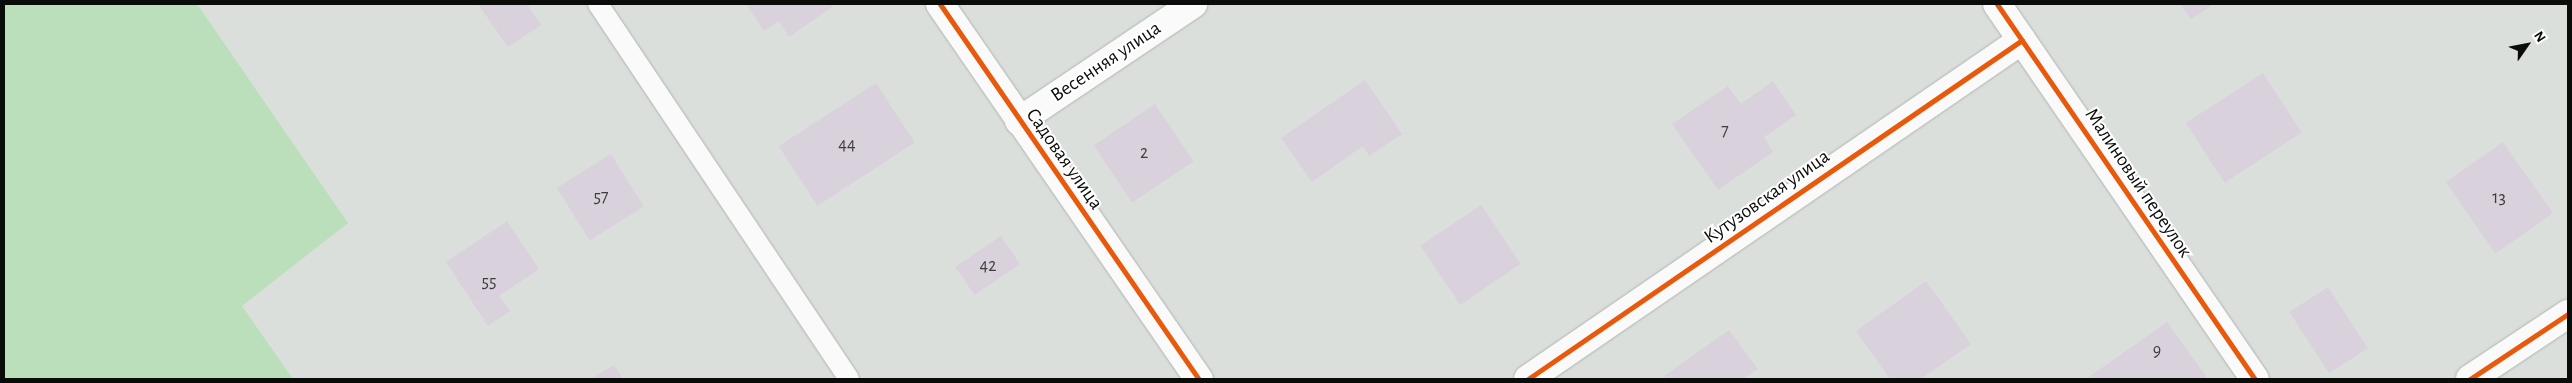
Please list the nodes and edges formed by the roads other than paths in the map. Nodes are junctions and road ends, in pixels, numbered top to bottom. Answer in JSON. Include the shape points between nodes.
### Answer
{"nodes":[{"id":1,"x":598,"y":4,"type":"edge"},
{"id":2,"x":940,"y":4,"type":"edge"},
{"id":3,"x":1193,"y":4,"type":"edge"},
{"id":4,"x":1997,"y":4,"type":"edge"},
{"id":5,"x":2022,"y":40,"type":"junction"},
{"id":6,"x":1019,"y":121,"type":"junction"},
{"id":7,"x":2568,"y":314,"type":"edge"},
{"id":8,"x":849,"y":379,"type":"edge"},
{"id":9,"x":1199,"y":379,"type":"edge"},
{"id":10,"x":1528,"y":379,"type":"edge"},
{"id":11,"x":2255,"y":379,"type":"edge"},
{"id":12,"x":2470,"y":379,"type":"edge"}],
"edges":[{"from":1,"to":8,"type":"lane"},
{"from":2,"to":6,"type":"street","name":"Садовая улица"},
{"from":3,"to":6,"type":"street","name":"Весенняя улица"},
{"from":4,"to":5,"type":"street","name":"Малиновый переулок"},
{"from":5,"to":10,"type":"street","name":"Кутузовская улица"},
{"from":5,"to":11,"type":"street","name":"Малиновый переулок"},
{"from":6,"to":9,"type":"street","name":"Садовая улица"},
{"from":7,"to":12,"type":"street"}]}
